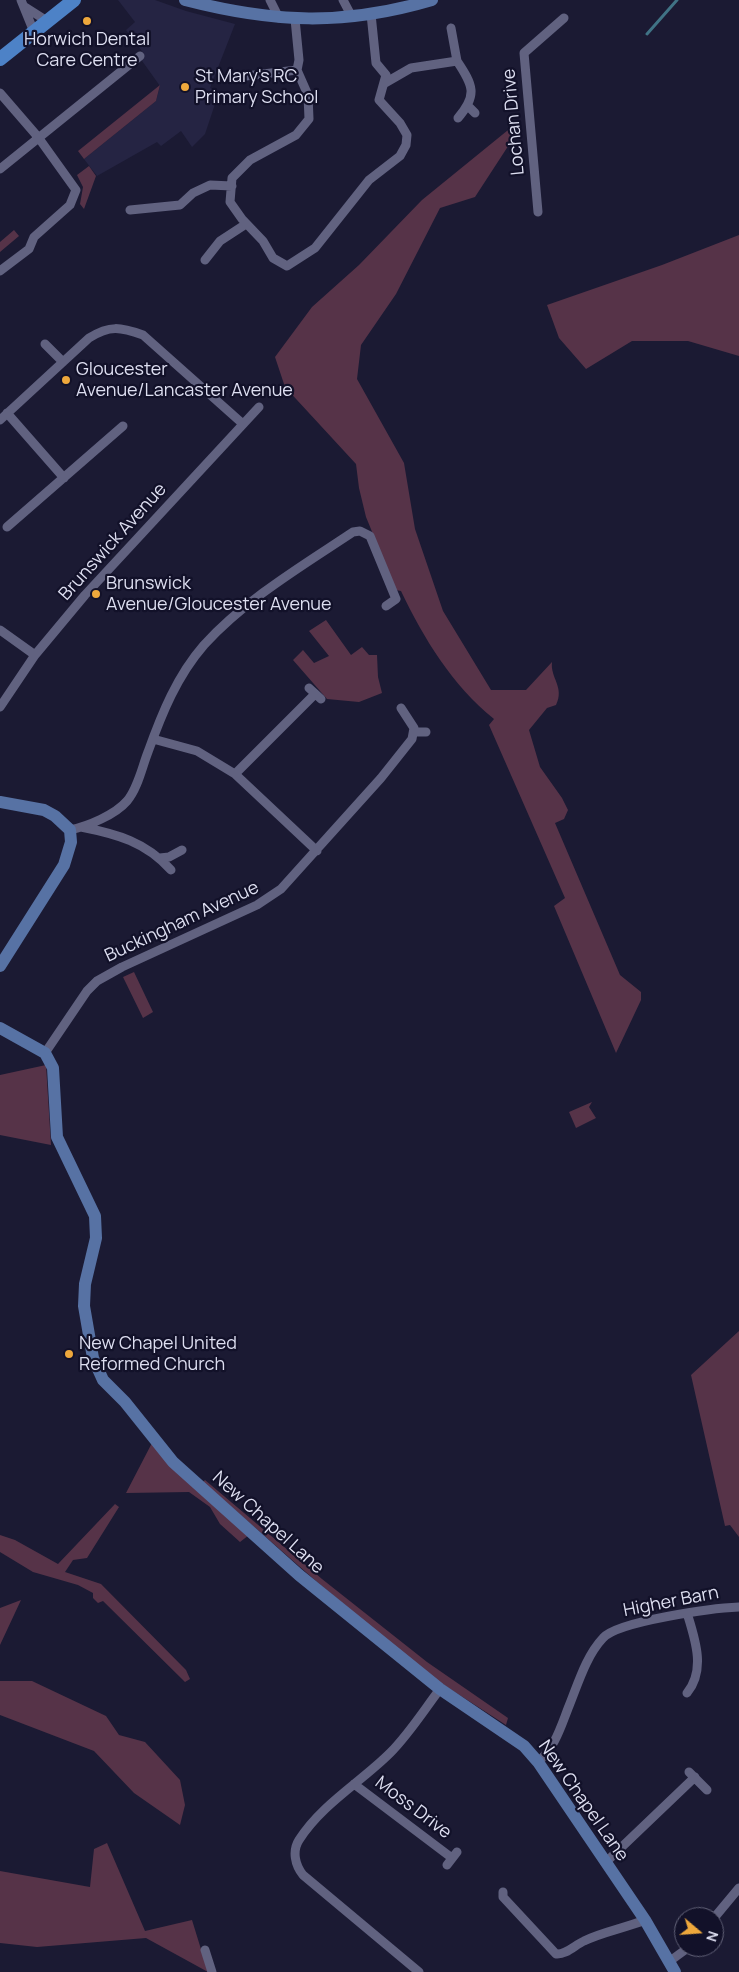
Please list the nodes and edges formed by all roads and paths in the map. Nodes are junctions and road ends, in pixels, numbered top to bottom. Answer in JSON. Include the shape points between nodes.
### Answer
{"nodes":[{"id":1,"x":74,"y":0,"type":"edge"},
{"id":2,"x":185,"y":0,"type":"edge"},
{"id":3,"x":270,"y":0,"type":"edge"},
{"id":4,"x":343,"y":0,"type":"edge"},
{"id":5,"x":432,"y":0,"type":"edge"},
{"id":6,"x":416,"y":2,"type":"edge"},
{"id":7,"x":23,"y":4,"type":"edge"},
{"id":8,"x":371,"y":14,"type":"junction"},
{"id":9,"x":352,"y":17,"type":"junction"},
{"id":10,"x":279,"y":18,"type":"junction"},
{"id":11,"x":564,"y":18,"type":"dead end"},
{"id":12,"x":295,"y":19,"type":"junction"},
{"id":13,"x":47,"y":22,"type":"junction"},
{"id":14,"x":451,"y":28,"type":"dead end"},
{"id":15,"x":34,"y":32,"type":"junction"},
{"id":16,"x":140,"y":56,"type":"dead end"},
{"id":17,"x":0,"y":59,"type":"edge"},
{"id":18,"x":456,"y":61,"type":"junction"},
{"id":19,"x":297,"y":70,"type":"junction"},
{"id":20,"x":246,"y":76,"type":"dead end"},
{"id":21,"x":385,"y":83,"type":"junction"},
{"id":22,"x":0,"y":93,"type":"edge"},
{"id":23,"x":468,"y":106,"type":"junction"},
{"id":24,"x":475,"y":113,"type":"dead end"},
{"id":25,"x":458,"y":118,"type":"dead end"},
{"id":26,"x":38,"y":137,"type":"junction"},
{"id":27,"x":0,"y":168,"type":"edge"},
{"id":28,"x":232,"y":186,"type":"junction"},
{"id":29,"x":130,"y":210,"type":"dead end"},
{"id":30,"x":538,"y":212,"type":"dead end"},
{"id":31,"x":246,"y":224,"type":"junction"},
{"id":32,"x":205,"y":260,"type":"dead end"},
{"id":33,"x":0,"y":271,"type":"edge"},
{"id":34,"x":45,"y":344,"type":"dead end"},
{"id":35,"x":63,"y":362,"type":"junction"},
{"id":36,"x":259,"y":407,"type":"dead end"},
{"id":37,"x":8,"y":413,"type":"junction"},
{"id":38,"x":0,"y":420,"type":"edge"},
{"id":39,"x":243,"y":424,"type":"junction"},
{"id":40,"x":123,"y":426,"type":"dead end"},
{"id":41,"x":64,"y":478,"type":"junction"},
{"id":42,"x":7,"y":527,"type":"dead end"},
{"id":43,"x":386,"y":606,"type":"dead end"},
{"id":44,"x":0,"y":630,"type":"edge"},
{"id":45,"x":35,"y":654,"type":"junction"},
{"id":46,"x":315,"y":694,"type":"dead end"},
{"id":47,"x":0,"y":707,"type":"edge"},
{"id":48,"x":401,"y":708,"type":"dead end"},
{"id":49,"x":414,"y":732,"type":"junction"},
{"id":50,"x":426,"y":732,"type":"dead end"},
{"id":51,"x":153,"y":739,"type":"junction"},
{"id":52,"x":235,"y":774,"type":"junction"},
{"id":53,"x":0,"y":802,"type":"edge"},
{"id":54,"x":76,"y":829,"type":"junction"},
{"id":55,"x":182,"y":850,"type":"dead end"},
{"id":56,"x":316,"y":851,"type":"junction"},
{"id":57,"x":160,"y":858,"type":"junction"},
{"id":58,"x":171,"y":870,"type":"dead end"},
{"id":59,"x":0,"y":966,"type":"edge"},
{"id":60,"x":0,"y":1028,"type":"edge"},
{"id":61,"x":45,"y":1053,"type":"junction"},
{"id":62,"x":739,"y":1607,"type":"edge"},
{"id":63,"x":687,"y":1613,"type":"junction"},
{"id":64,"x":440,"y":1689,"type":"junction"},
{"id":65,"x":687,"y":1693,"type":"dead end"},
{"id":66,"x":538,"y":1762,"type":"junction"},
{"id":67,"x":354,"y":1784,"type":"junction"},
{"id":68,"x":707,"y":1790,"type":"dead end"},
{"id":69,"x":452,"y":1858,"type":"dead end"},
{"id":70,"x":605,"y":1863,"type":"junction"},
{"id":71,"x":739,"y":1888,"type":"edge"},
{"id":72,"x":503,"y":1892,"type":"dead end"},
{"id":73,"x":723,"y":1907,"type":"edge"},
{"id":74,"x":645,"y":1920,"type":"junction"},
{"id":75,"x":205,"y":1950,"type":"dead end"},
{"id":76,"x":680,"y":1957,"type":"edge"},
{"id":77,"x":672,"y":1967,"type":"edge"},
{"id":78,"x":212,"y":1972,"type":"edge"},
{"id":79,"x":419,"y":1972,"type":"edge"}],
"edges":[{"from":1,"to":13,"type":"main road"},
{"from":2,"to":10,"type":"street","via":[[232,12]]},
{"from":3,"to":10,"type":"street"},
{"from":4,"to":9,"type":"street"},
{"from":5,"to":6,"type":"street"},
{"from":6,"to":8,"type":"street"},
{"from":7,"to":13,"type":"street"},
{"from":7,"to":15,"type":"street"},
{"from":8,"to":9,"type":"street"},
{"from":8,"to":21,"type":"street","via":[[376,63],[386,75]]},
{"from":9,"to":12,"type":"street"},
{"from":10,"to":12,"type":"street"},
{"from":11,"to":30,"type":"street","name":"Lochan Drive","via":[[524,53]]},
{"from":12,"to":19,"type":"street"},
{"from":13,"to":15,"type":"main road"},
{"from":14,"to":18,"type":"street"},
{"from":15,"to":17,"type":"main road"},
{"from":16,"to":26,"type":"street"},
{"from":18,"to":21,"type":"street","via":[[411,68]]},
{"from":18,"to":23,"type":"street","via":[[470,81]]},
{"from":19,"to":20,"type":"street"},
{"from":19,"to":28,"type":"street","via":[[308,95],[309,119],[296,135],[250,160],[232,178]]},
{"from":21,"to":31,"type":"street","via":[[379,100],[407,134],[406,146],[400,156],[369,180],[315,248],[287,266],[273,258],[263,241]]},
{"from":22,"to":26,"type":"street"},
{"from":23,"to":24,"type":"street"},
{"from":23,"to":25,"type":"street"},
{"from":26,"to":27,"type":"street"},
{"from":26,"to":33,"type":"street","via":[[74,185],[76,195],[70,205],[34,236],[29,249]]},
{"from":28,"to":29,"type":"street","via":[[210,185],[180,205]]},
{"from":28,"to":31,"type":"street","via":[[230,202]]},
{"from":31,"to":32,"type":"street","via":[[220,241]]},
{"from":34,"to":35,"type":"street"},
{"from":35,"to":37,"type":"street"},
{"from":35,"to":39,"type":"street","via":[[88,338],[104,328],[125,329],[143,335]]},
{"from":36,"to":39,"type":"street","name":"Brunswick Avenue"},
{"from":37,"to":38,"type":"street"},
{"from":37,"to":41,"type":"street"},
{"from":39,"to":45,"type":"street","name":"Brunswick Avenue"},
{"from":40,"to":41,"type":"street"},
{"from":41,"to":42,"type":"street"},
{"from":43,"to":51,"type":"street","via":[[396,599],[372,541],[366,533],[353,532],[273,586],[219,629],[184,672],[164,708]]},
{"from":44,"to":45,"type":"street"},
{"from":45,"to":47,"type":"street","name":"Brunswick Avenue"},
{"from":46,"to":52,"type":"street"},
{"from":48,"to":49,"type":"street","via":[[412,722]]},
{"from":49,"to":50,"type":"street"},
{"from":49,"to":56,"type":"street","name":"Buckingham Avenue","via":[[381,778]]},
{"from":51,"to":52,"type":"street","via":[[197,751]]},
{"from":51,"to":54,"type":"street","via":[[129,799],[114,811]]},
{"from":52,"to":56,"type":"street"},
{"from":53,"to":54,"type":"street","via":[[44,810]]},
{"from":54,"to":57,"type":"street","via":[[130,839]]},
{"from":54,"to":59,"type":"street","via":[[64,865]]},
{"from":55,"to":57,"type":"street"},
{"from":56,"to":61,"type":"street","name":"Buckingham Avenue","via":[[269,899],[97,981]]},
{"from":57,"to":58,"type":"street"},
{"from":60,"to":61,"type":"street"},
{"from":61,"to":64,"type":"street","name":"New Chapel Lane","via":[[53,1068],[60,1147],[95,1216],[96,1238],[84,1306],[93,1358],[103,1380],[173,1462],[306,1581]]},
{"from":62,"to":63,"type":"street","name":"Higher Barn"},
{"from":63,"to":65,"type":"street","via":[[696,1642],[698,1671],[697,1679]]},
{"from":63,"to":66,"type":"street","name":"Higher Barn","via":[[626,1627],[602,1638],[584,1671],[552,1747]]},
{"from":64,"to":66,"type":"street","name":"New Chapel Lane","via":[[524,1746]]},
{"from":64,"to":67,"type":"street","via":[[395,1748]]},
{"from":66,"to":70,"type":"street","name":"New Chapel Lane"},
{"from":67,"to":69,"type":"street","name":"Moss Drive"},
{"from":67,"to":79,"type":"street","via":[[324,1810],[299,1840],[296,1862],[303,1875]]},
{"from":68,"to":70,"type":"street","via":[[692,1775]]},
{"from":70,"to":74,"type":"street","name":"New Chapel Lane"},
{"from":71,"to":73,"type":"street"},
{"from":72,"to":74,"type":"street","via":[[503,1897],[556,1954],[565,1953],[586,1939]]},
{"from":74,"to":77,"type":"street","name":"New Chapel Lane"},
{"from":75,"to":78,"type":"street"},
{"from":76,"to":77,"type":"street"}]}
